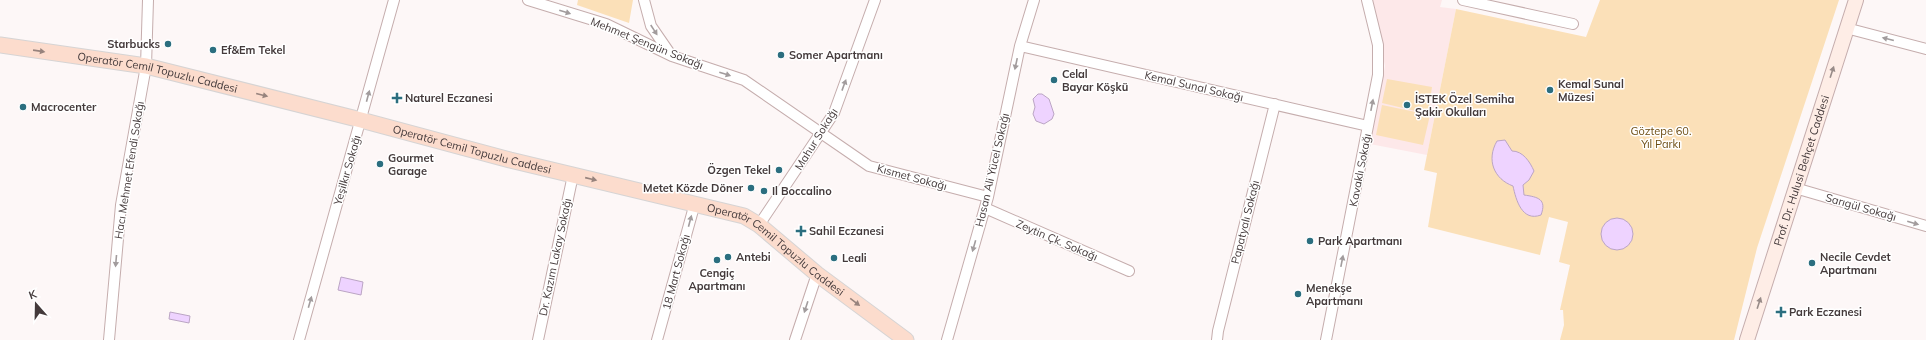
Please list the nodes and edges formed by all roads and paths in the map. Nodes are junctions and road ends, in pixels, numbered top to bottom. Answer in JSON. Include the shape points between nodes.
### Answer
{"nodes":[{"id":1,"x":148,"y":0,"type":"edge"},
{"id":2,"x":394,"y":0,"type":"edge"},
{"id":3,"x":528,"y":0,"type":"edge"},
{"id":4,"x":644,"y":0,"type":"edge"},
{"id":5,"x":875,"y":0,"type":"edge"},
{"id":6,"x":1034,"y":0,"type":"edge"},
{"id":7,"x":1367,"y":0,"type":"edge"},
{"id":8,"x":1463,"y":0,"type":"edge"},
{"id":9,"x":1856,"y":0,"type":"edge"},
{"id":10,"x":1573,"y":24,"type":"dead end"},
{"id":11,"x":1846,"y":28,"type":"junction"},
{"id":12,"x":0,"y":45,"type":"edge"},
{"id":13,"x":1020,"y":46,"type":"junction"},
{"id":14,"x":1926,"y":49,"type":"edge"},
{"id":15,"x":672,"y":56,"type":"junction"},
{"id":16,"x":146,"y":66,"type":"junction"},
{"id":17,"x":1275,"y":104,"type":"junction"},
{"id":18,"x":361,"y":120,"type":"junction"},
{"id":19,"x":1368,"y":126,"type":"junction"},
{"id":20,"x":821,"y":134,"type":"junction"},
{"id":21,"x":573,"y":175,"type":"junction"},
{"id":22,"x":1795,"y":188,"type":"junction"},
{"id":23,"x":988,"y":197,"type":"junction"},
{"id":24,"x":695,"y":203,"type":"junction"},
{"id":25,"x":985,"y":208,"type":"junction"},
{"id":26,"x":759,"y":225,"type":"junction"},
{"id":27,"x":1926,"y":226,"type":"edge"},
{"id":28,"x":1129,"y":271,"type":"dead end"},
{"id":29,"x":817,"y":274,"type":"junction"},
{"id":30,"x":109,"y":340,"type":"edge"},
{"id":31,"x":299,"y":340,"type":"edge"},
{"id":32,"x":538,"y":340,"type":"edge"},
{"id":33,"x":657,"y":340,"type":"edge"},
{"id":34,"x":796,"y":340,"type":"edge"},
{"id":35,"x":906,"y":340,"type":"edge"},
{"id":36,"x":947,"y":340,"type":"edge"},
{"id":37,"x":1217,"y":340,"type":"edge"},
{"id":38,"x":1326,"y":340,"type":"edge"},
{"id":39,"x":1747,"y":340,"type":"edge"}],
"edges":[{"from":1,"to":16,"type":"street","name":"Hacı Mehmet Efendi Sokağı"},
{"from":18,"to":2,"type":"street","name":"Yeşilkır Sokağı","one_way":true},
{"from":3,"to":15,"type":"street","name":"Mehmet Şengün Sokağı","one_way":true,"via":[[606,24]]},
{"from":4,"to":15,"type":"street","one_way":true,"via":[[650,26]]},
{"from":20,"to":5,"type":"street","name":"Mahur Sokağı","one_way":true,"via":[[834,113]]},
{"from":6,"to":13,"type":"street","name":"Hasan Ali Yücel Sokağı"},
{"from":19,"to":7,"type":"street","name":"Kavaklı Sokağı","one_way":true,"via":[[1378,67],[1378,45]]},
{"from":8,"to":10,"type":"street"},
{"from":9,"to":11,"type":"street","name":"Prof. Dr. Hulusi Behçet Caddesi"},
{"from":14,"to":11,"type":"street","one_way":true},
{"from":22,"to":11,"type":"street","name":"Prof. Dr. Hulusi Behçet Caddesi","one_way":true},
{"from":12,"to":16,"type":"main road","name":"Operatör Cemil Topuzlu Caddesi","one_way":true},
{"from":13,"to":17,"type":"street","name":"Kemal Sunal Sokağı"},
{"from":13,"to":23,"type":"street","name":"Hasan Ali Yücel Sokağı","one_way":true},
{"from":15,"to":20,"type":"street","name":"Mehmet Şengün Sokağı","one_way":true,"via":[[744,80]]},
{"from":16,"to":18,"type":"main road","name":"Operatör Cemil Topuzlu Caddesi","one_way":true},
{"from":16,"to":30,"type":"street","name":"Hacı Mehmet Efendi Sokağı","one_way":true,"via":[[122,205]]},
{"from":17,"to":19,"type":"street","name":"Kemal Sunal Sokağı"},
{"from":17,"to":37,"type":"street","name":"Papatyalı Sokağı"},
{"from":18,"to":21,"type":"main road","name":"Operatör Cemil Topuzlu Caddesi"},
{"from":31,"to":18,"type":"street","name":"Yeşilkır Sokağı","one_way":true},
{"from":38,"to":19,"type":"street","name":"Kavaklı Sokağı","one_way":true},
{"from":20,"to":23,"type":"street","name":"Kısmet Sokağı","via":[[870,166]]},
{"from":20,"to":26,"type":"street","name":"Mahur Sokağı"},
{"from":21,"to":24,"type":"main road","name":"Operatör Cemil Topuzlu Caddesi","one_way":true},
{"from":21,"to":32,"type":"street","name":"Dr. Kazım Lakay Sokağı"},
{"from":22,"to":27,"type":"street","name":"Sarıgül Sokağı","one_way":true},
{"from":39,"to":22,"type":"street","name":"Prof. Dr. Hulusi Behçet Caddesi","one_way":true},
{"from":23,"to":25,"type":"street","name":"Hasan Ali Yücel Sokağı"},
{"from":24,"to":26,"type":"main road","name":"Operatör Cemil Topuzlu Caddesi","via":[[744,216]]},
{"from":33,"to":24,"type":"street","name":"18 Mart Sokağı","one_way":true},
{"from":25,"to":28,"type":"street","name":"Zeytin Çk. Sokağı"},
{"from":25,"to":36,"type":"street","name":"Hasan Ali Yücel Sokağı","one_way":true},
{"from":26,"to":29,"type":"main road","name":"Operatör Cemil Topuzlu Caddesi"},
{"from":29,"to":34,"type":"street","one_way":true},
{"from":29,"to":35,"type":"main road","name":"Operatör Cemil Topuzlu Caddesi","one_way":true}]}
